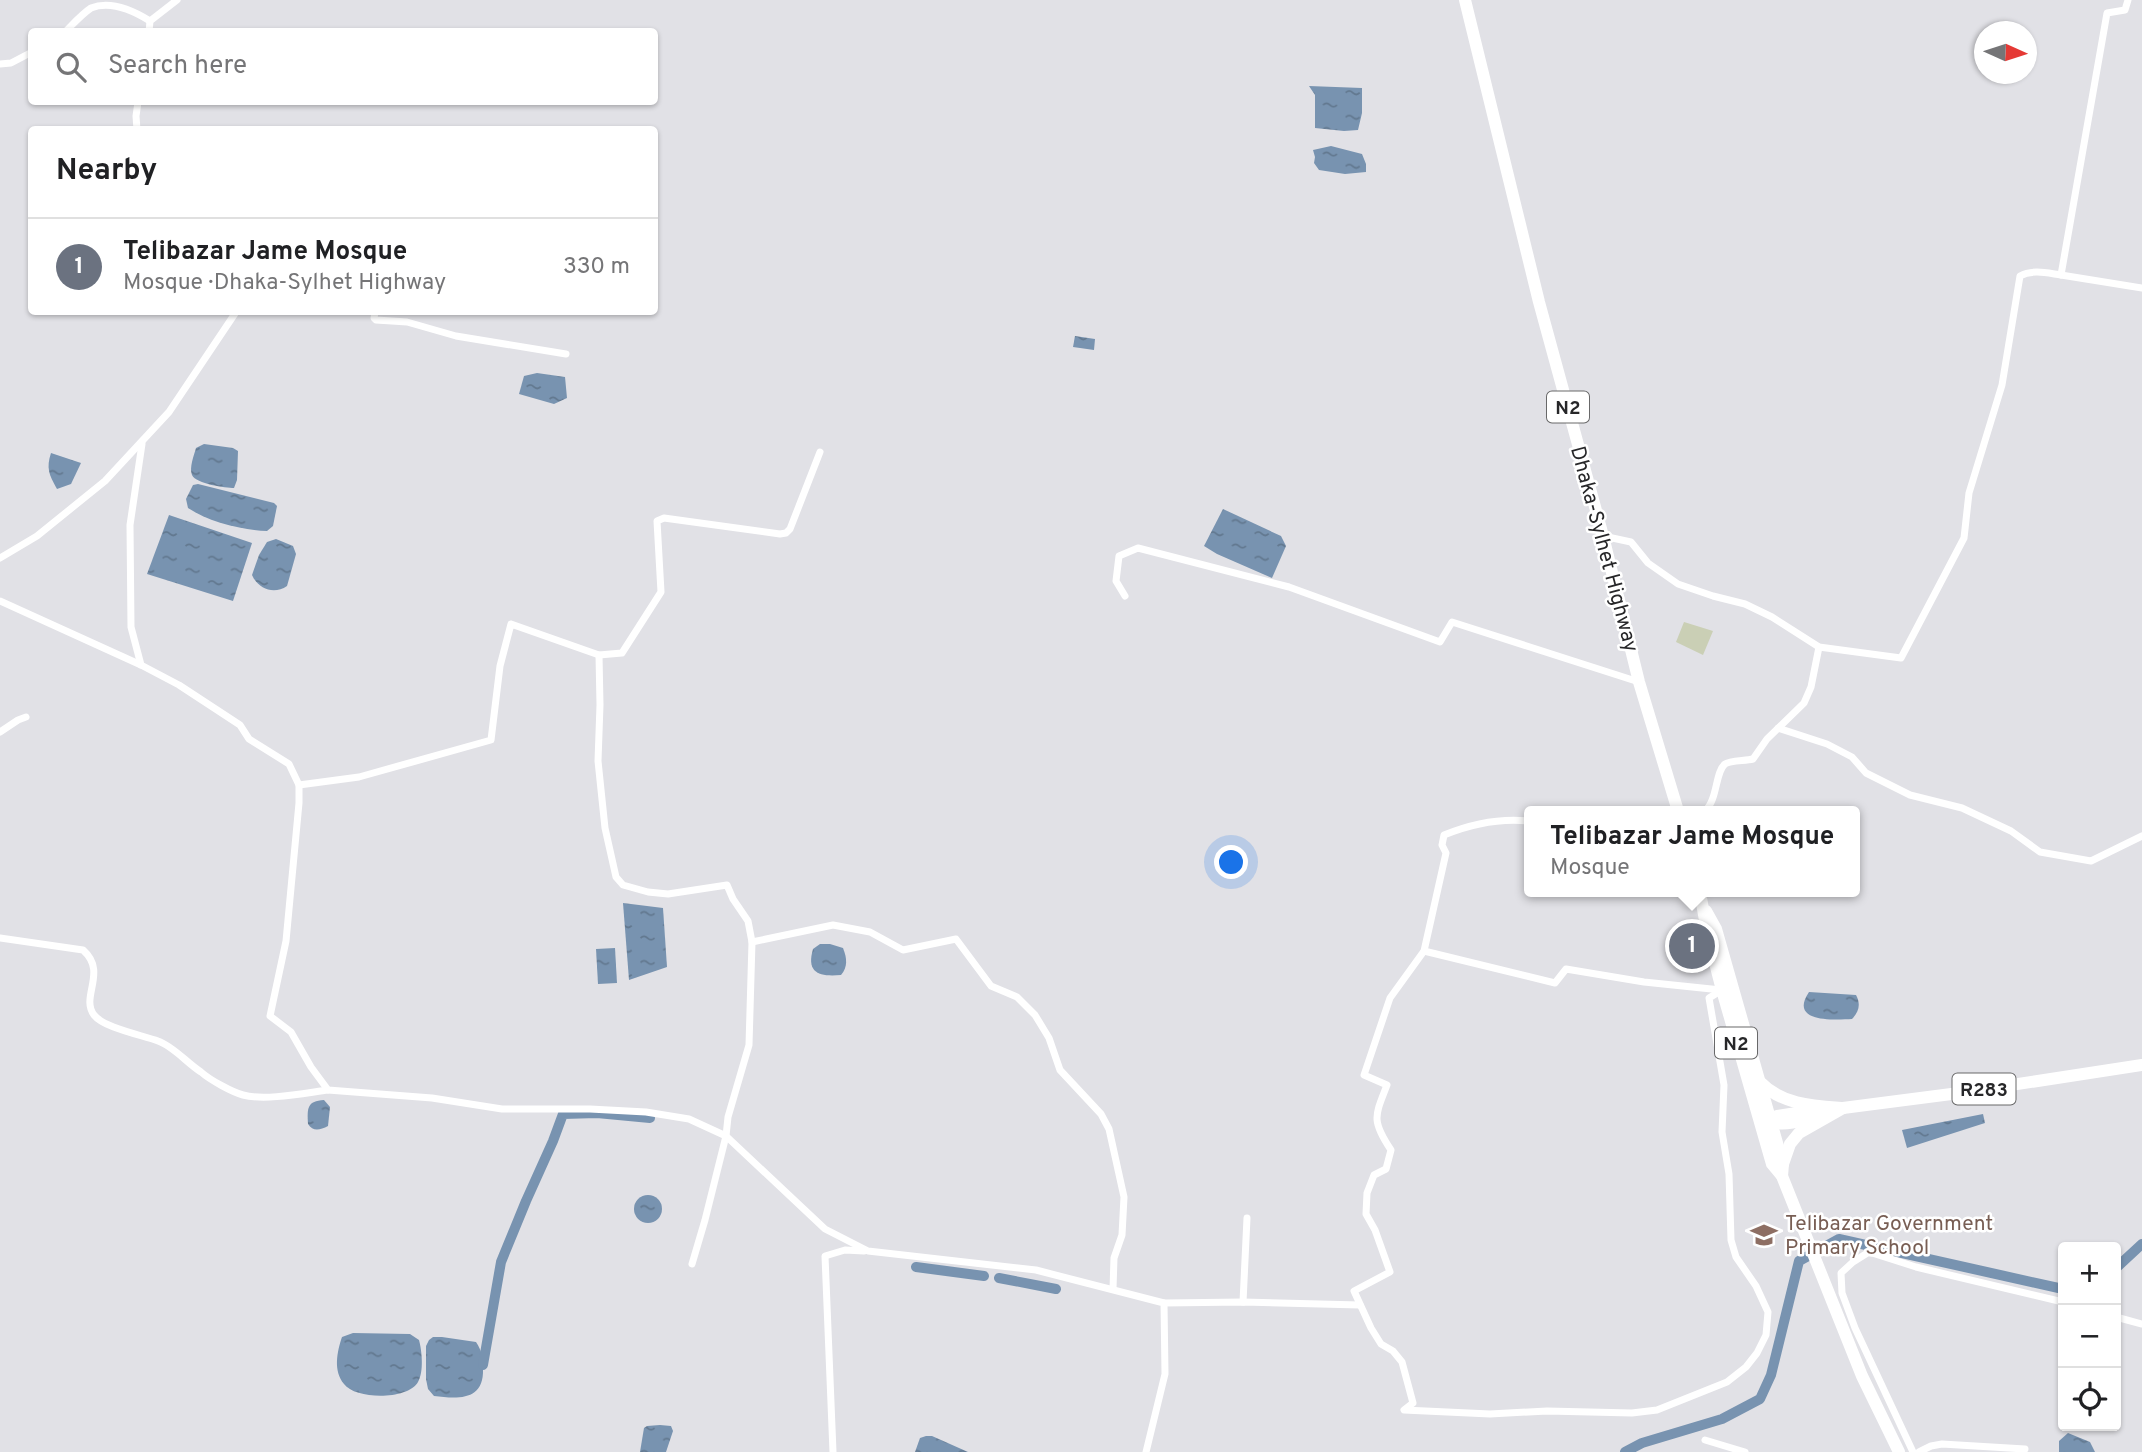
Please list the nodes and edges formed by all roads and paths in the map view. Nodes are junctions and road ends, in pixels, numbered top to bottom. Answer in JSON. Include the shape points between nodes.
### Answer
{"nodes":[{"id":1,"x":177,"y":0,"type":"edge"},
{"id":2,"x":1465,"y":0,"type":"edge"},
{"id":3,"x":2128,"y":0,"type":"edge"},
{"id":4,"x":150,"y":21,"type":"junction"},
{"id":5,"x":69,"y":28,"type":"edge"},
{"id":6,"x":149,"y":28,"type":"edge"},
{"id":7,"x":28,"y":54,"type":"edge"},
{"id":8,"x":0,"y":64,"type":"edge"},
{"id":9,"x":138,"y":105,"type":"edge"},
{"id":10,"x":137,"y":126,"type":"edge"},
{"id":11,"x":2062,"y":275,"type":"junction"},
{"id":12,"x":2142,"y":288,"type":"edge"},
{"id":13,"x":234,"y":315,"type":"edge"},
{"id":14,"x":374,"y":315,"type":"edge"},
{"id":15,"x":566,"y":354,"type":"dead end"},
{"id":16,"x":142,"y":442,"type":"junction"},
{"id":17,"x":820,"y":452,"type":"dead end"},
{"id":18,"x":1603,"y":536,"type":"junction"},
{"id":19,"x":0,"y":558,"type":"edge"},
{"id":20,"x":1125,"y":596,"type":"dead end"},
{"id":21,"x":0,"y":601,"type":"edge"},
{"id":22,"x":1819,"y":647,"type":"junction"},
{"id":23,"x":599,"y":655,"type":"junction"},
{"id":24,"x":141,"y":665,"type":"junction"},
{"id":25,"x":1639,"y":682,"type":"junction"},
{"id":26,"x":26,"y":717,"type":"dead end"},
{"id":27,"x":1778,"y":728,"type":"junction"},
{"id":28,"x":0,"y":732,"type":"edge"},
{"id":29,"x":299,"y":785,"type":"junction"},
{"id":30,"x":1676,"y":806,"type":"edge"},
{"id":31,"x":1709,"y":806,"type":"edge"},
{"id":32,"x":1524,"y":821,"type":"edge"},
{"id":33,"x":2142,"y":836,"type":"edge"},
{"id":34,"x":1701,"y":898,"type":"edge"},
{"id":35,"x":0,"y":938,"type":"edge"},
{"id":36,"x":751,"y":942,"type":"junction"},
{"id":37,"x":1424,"y":951,"type":"junction"},
{"id":38,"x":1722,"y":990,"type":"junction"},
{"id":39,"x":2142,"y":1065,"type":"edge"},
{"id":40,"x":1760,"y":1082,"type":"junction"},
{"id":41,"x":328,"y":1090,"type":"junction"},
{"id":42,"x":1843,"y":1108,"type":"junction"},
{"id":43,"x":1755,"y":1110,"type":"junction"},
{"id":44,"x":1771,"y":1123,"type":"junction"},
{"id":45,"x":1763,"y":1134,"type":"junction"},
{"id":46,"x":726,"y":1136,"type":"junction"},
{"id":47,"x":1783,"y":1170,"type":"junction"},
{"id":48,"x":1247,"y":1218,"type":"dead end"},
{"id":49,"x":868,"y":1251,"type":"junction"},
{"id":50,"x":692,"y":1264,"type":"dead end"},
{"id":51,"x":1113,"y":1289,"type":"junction"},
{"id":52,"x":1243,"y":1302,"type":"junction"},
{"id":53,"x":2058,"y":1302,"type":"edge"},
{"id":54,"x":1164,"y":1303,"type":"junction"},
{"id":55,"x":1360,"y":1304,"type":"junction"},
{"id":56,"x":2121,"y":1318,"type":"edge"},
{"id":57,"x":2142,"y":1324,"type":"edge"},
{"id":58,"x":1704,"y":1440,"type":"dead end"},
{"id":59,"x":2025,"y":1448,"type":"dead end"},
{"id":60,"x":833,"y":1452,"type":"edge"},
{"id":61,"x":1146,"y":1452,"type":"edge"},
{"id":62,"x":1745,"y":1452,"type":"edge"},
{"id":63,"x":1899,"y":1452,"type":"edge"},
{"id":64,"x":1913,"y":1452,"type":"edge"},
{"id":65,"x":1919,"y":1452,"type":"edge"}],
"edges":[{"from":1,"to":4,"type":"street"},
{"from":2,"to":18,"type":"main road","name":"Dhaka-Sylhet Highway","number":"N2","via":[[1539,302]]},
{"from":3,"to":11,"type":"street","via":[[2125,10],[2107,13]]},
{"from":4,"to":5,"type":"street","via":[[111,4],[92,7]]},
{"from":4,"to":6,"type":"street"},
{"from":7,"to":8,"type":"street"},
{"from":9,"to":10,"type":"street"},
{"from":11,"to":12,"type":"street"},
{"from":11,"to":22,"type":"street","via":[[2026,272],[2020,276],[2002,385],[1969,493],[1964,538],[1901,658]]},
{"from":13,"to":16,"type":"street","via":[[169,412]]},
{"from":14,"to":15,"type":"street","via":[[376,320]]},
{"from":16,"to":19,"type":"street","via":[[106,481],[37,536]]},
{"from":16,"to":24,"type":"street","via":[[130,525],[131,627]]},
{"from":17,"to":23,"type":"street","via":[[786,533],[664,517],[657,522],[661,592],[622,653]]},
{"from":18,"to":22,"type":"street","via":[[1631,542],[1648,563],[1678,584],[1745,604]]},
{"from":18,"to":25,"type":"main road","name":"Dhaka-Sylhet Highway","number":"N2"},
{"from":20,"to":25,"type":"street","via":[[1116,581],[1119,556],[1138,548],[1289,587],[1440,642],[1452,622]]},
{"from":21,"to":24,"type":"street"},
{"from":22,"to":27,"type":"street","via":[[1804,703]]},
{"from":23,"to":29,"type":"street","via":[[511,624],[500,666],[491,740],[359,777]]},
{"from":23,"to":36,"type":"street","via":[[598,761],[615,877],[623,885],[667,894],[727,885],[748,921]]},
{"from":24,"to":29,"type":"street","via":[[240,725],[249,739],[289,764]]},
{"from":25,"to":30,"type":"main road","name":"Dhaka-Sylhet Highway","number":"N2"},
{"from":26,"to":28,"type":"street"},
{"from":27,"to":31,"type":"street","via":[[1753,759],[1727,762],[1722,767]]},
{"from":27,"to":33,"type":"street","via":[[1827,744],[1852,757],[1866,773],[1910,795],[1962,808],[2011,831],[2040,852],[2091,861]]},
{"from":29,"to":41,"type":"street","via":[[286,941],[270,1016],[291,1032]]},
{"from":32,"to":37,"type":"street","via":[[1484,823],[1444,835],[1446,853]]},
{"from":34,"to":38,"type":"main road","number":"N2"},
{"from":34,"to":40,"type":"main road","via":[[1716,929]]},
{"from":35,"to":41,"type":"street","via":[[83,950],[94,967],[90,1005],[94,1015],[115,1028],[161,1042],[204,1075],[244,1095],[282,1097]]},
{"from":36,"to":46,"type":"street","via":[[749,1045]]},
{"from":36,"to":51,"type":"street","via":[[833,925],[870,932],[903,950],[956,939],[991,986],[1017,997],[1049,1038],[1060,1070],[1109,1129],[1125,1197]]},
{"from":37,"to":38,"type":"street","via":[[1555,983],[1566,969]]},
{"from":37,"to":55,"type":"street","via":[[1390,998],[1364,1075],[1387,1084],[1375,1116],[1391,1150],[1386,1169],[1374,1175],[1366,1214],[1390,1272],[1354,1291]]},
{"from":38,"to":43,"type":"main road","number":"N2"},
{"from":38,"to":55,"type":"street","via":[[1709,998],[1724,1085],[1722,1132],[1731,1240],[1768,1312],[1766,1335],[1746,1367],[1727,1382],[1657,1410],[1490,1414],[1404,1410],[1413,1403],[1402,1362],[1381,1344]]},
{"from":39,"to":42,"type":"main road","number":"R283"},
{"from":40,"to":42,"type":"main road","number":"R283","via":[[1786,1100]]},
{"from":40,"to":44,"type":"main road"},
{"from":41,"to":46,"type":"street","via":[[502,1109],[646,1112],[690,1119]]},
{"from":42,"to":44,"type":"main road","number":"R283","via":[[1817,1118]]},
{"from":42,"to":47,"type":"main road","number":"R283","via":[[1799,1133],[1790,1144]]},
{"from":43,"to":44,"type":"main road"},
{"from":43,"to":45,"type":"main road","number":"N2"},
{"from":44,"to":45,"type":"main road"},
{"from":44,"to":47,"type":"main road"},
{"from":45,"to":47,"type":"main road","number":"N2","via":[[1772,1164]]},
{"from":46,"to":49,"type":"street","via":[[825,1229]]},
{"from":46,"to":50,"type":"street"},
{"from":47,"to":63,"type":"main road","number":"N2","via":[[1861,1376]]},
{"from":48,"to":52,"type":"street"},
{"from":49,"to":51,"type":"street","via":[[1036,1270]]},
{"from":49,"to":60,"type":"street","via":[[845,1250],[825,1256]]},
{"from":51,"to":54,"type":"street"},
{"from":52,"to":54,"type":"street"},
{"from":52,"to":55,"type":"street"},
{"from":53,"to":64,"type":"street","via":[[1869,1252],[1841,1273],[1842,1293],[1855,1328]]},
{"from":54,"to":61,"type":"street","via":[[1165,1374]]},
{"from":56,"to":57,"type":"street"},
{"from":58,"to":62,"type":"street"},
{"from":59,"to":65,"type":"street","via":[[1942,1444]]}]}
